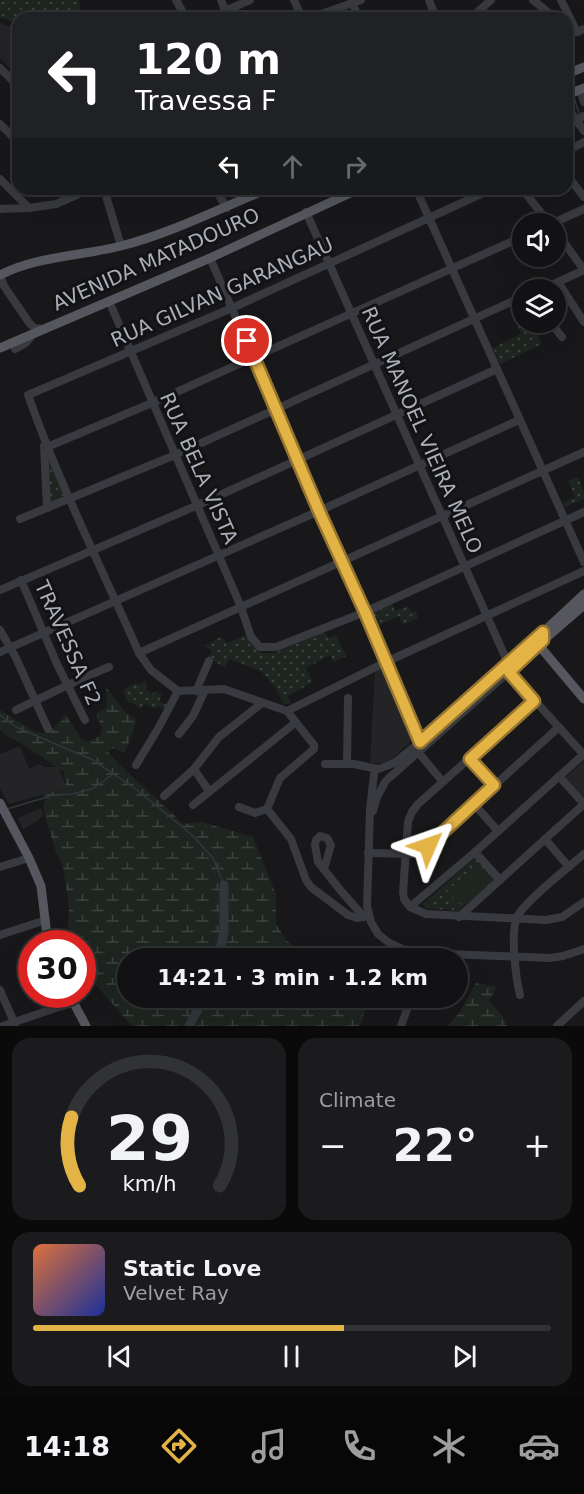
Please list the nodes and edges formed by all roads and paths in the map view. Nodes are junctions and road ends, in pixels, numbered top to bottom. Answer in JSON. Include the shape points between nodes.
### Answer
{"nodes":[{"id":1,"x":250,"y":0,"type":"edge"},
{"id":2,"x":491,"y":0,"type":"edge"},
{"id":3,"x":533,"y":0,"type":"edge"},
{"id":4,"x":355,"y":1,"type":"edge"},
{"id":5,"x":230,"y":12,"type":"edge"},
{"id":6,"x":326,"y":12,"type":"edge"},
{"id":7,"x":478,"y":12,"type":"edge"},
{"id":8,"x":546,"y":12,"type":"edge"},
{"id":9,"x":0,"y":68,"type":"edge"},
{"id":10,"x":12,"y":80,"type":"edge"},
{"id":11,"x":582,"y":89,"type":"edge"},
{"id":12,"x":584,"y":102,"type":"edge"},
{"id":13,"x":584,"y":116,"type":"edge"},
{"id":14,"x":573,"y":117,"type":"edge"},
{"id":15,"x":575,"y":120,"type":"junction"},
{"id":16,"x":0,"y":124,"type":"edge"},
{"id":17,"x":584,"y":131,"type":"edge"},
{"id":18,"x":12,"y":136,"type":"edge"},
{"id":19,"x":0,"y":179,"type":"edge"},
{"id":20,"x":573,"y":183,"type":"edge"},
{"id":21,"x":12,"y":191,"type":"edge"},
{"id":22,"x":16,"y":195,"type":"edge"},
{"id":23,"x":76,"y":195,"type":"edge"},
{"id":24,"x":106,"y":195,"type":"edge"},
{"id":25,"x":219,"y":195,"type":"edge"},
{"id":26,"x":254,"y":195,"type":"edge"},
{"id":27,"x":345,"y":195,"type":"edge"},
{"id":28,"x":419,"y":195,"type":"edge"},
{"id":29,"x":480,"y":195,"type":"edge"},
{"id":30,"x":527,"y":195,"type":"edge"},
{"id":31,"x":72,"y":197,"type":"joint"},
{"id":32,"x":584,"y":197,"type":"edge"},
{"id":33,"x":29,"y":208,"type":"junction"},
{"id":34,"x":227,"y":208,"type":"junction"},
{"id":35,"x":0,"y":209,"type":"edge"},
{"id":36,"x":584,"y":209,"type":"edge"},
{"id":37,"x":306,"y":212,"type":"junction"},
{"id":38,"x":542,"y":213,"type":"edge"},
{"id":39,"x":566,"y":217,"type":"edge"},
{"id":40,"x":430,"y":219,"type":"junction"},
{"id":41,"x":512,"y":241,"type":"edge"},
{"id":42,"x":566,"y":245,"type":"edge"},
{"id":43,"x":121,"y":246,"type":"junction"},
{"id":44,"x":210,"y":258,"type":"junction"},
{"id":45,"x":329,"y":262,"type":"junction"},
{"id":46,"x":452,"y":268,"type":"junction"},
{"id":47,"x":584,"y":270,"type":"edge"},
{"id":48,"x":0,"y":275,"type":"edge"},
{"id":49,"x":564,"y":279,"type":"edge"},
{"id":50,"x":566,"y":294,"type":"edge"},
{"id":51,"x":109,"y":301,"type":"junction"},
{"id":52,"x":512,"y":302,"type":"edge"},
{"id":53,"x":231,"y":308,"type":"junction"},
{"id":54,"x":352,"y":313,"type":"junction"},
{"id":55,"x":474,"y":319,"type":"junction"},
{"id":56,"x":584,"y":322,"type":"edge"},
{"id":57,"x":43,"y":329,"type":"junction"},
{"id":58,"x":559,"y":333,"type":"edge"},
{"id":59,"x":33,"y":334,"type":"junction"},
{"id":60,"x":562,"y":337,"type":"dead end"},
{"id":61,"x":0,"y":348,"type":"edge"},
{"id":62,"x":15,"y":349,"type":"dead end"},
{"id":63,"x":129,"y":351,"type":"junction"},
{"id":64,"x":254,"y":357,"type":"junction"},
{"id":65,"x":375,"y":363,"type":"junction"},
{"id":66,"x":497,"y":369,"type":"junction"},
{"id":67,"x":152,"y":403,"type":"junction"},
{"id":68,"x":276,"y":408,"type":"junction"},
{"id":69,"x":397,"y":414,"type":"junction"},
{"id":70,"x":519,"y":420,"type":"junction"},
{"id":71,"x":43,"y":438,"type":"junction"},
{"id":72,"x":47,"y":447,"type":"junction"},
{"id":73,"x":584,"y":452,"type":"edge"},
{"id":74,"x":175,"y":455,"type":"junction"},
{"id":75,"x":298,"y":460,"type":"junction"},
{"id":76,"x":419,"y":465,"type":"junction"},
{"id":77,"x":543,"y":470,"type":"junction"},
{"id":78,"x":70,"y":499,"type":"junction"},
{"id":79,"x":198,"y":505,"type":"junction"},
{"id":80,"x":47,"y":508,"type":"junction"},
{"id":81,"x":319,"y":511,"type":"junction"},
{"id":82,"x":584,"y":512,"type":"edge"},
{"id":83,"x":442,"y":515,"type":"junction"},
{"id":84,"x":21,"y":519,"type":"dead end"},
{"id":85,"x":566,"y":520,"type":"junction"},
{"id":86,"x":92,"y":550,"type":"junction"},
{"id":87,"x":219,"y":555,"type":"junction"},
{"id":88,"x":342,"y":561,"type":"junction"},
{"id":89,"x":584,"y":562,"type":"edge"},
{"id":90,"x":465,"y":566,"type":"junction"},
{"id":91,"x":584,"y":571,"type":"edge"},
{"id":92,"x":21,"y":580,"type":"junction"},
{"id":93,"x":0,"y":590,"type":"edge"},
{"id":94,"x":584,"y":594,"type":"edge"},
{"id":95,"x":115,"y":600,"type":"junction"},
{"id":96,"x":583,"y":606,"type":"edge"},
{"id":97,"x":241,"y":607,"type":"junction"},
{"id":98,"x":365,"y":612,"type":"junction"},
{"id":99,"x":488,"y":617,"type":"junction"},
{"id":100,"x":0,"y":630,"type":"edge"},
{"id":101,"x":44,"y":631,"type":"junction"},
{"id":102,"x":541,"y":638,"type":"junction"},
{"id":103,"x":10,"y":647,"type":"junction"},
{"id":104,"x":0,"y":652,"type":"edge"},
{"id":105,"x":139,"y":653,"type":"junction"},
{"id":106,"x":209,"y":661,"type":"dead end"},
{"id":107,"x":386,"y":662,"type":"junction"},
{"id":108,"x":109,"y":667,"type":"dead end"},
{"id":109,"x":508,"y":667,"type":"junction"},
{"id":110,"x":67,"y":684,"type":"junction"},
{"id":111,"x":201,"y":690,"type":"junction"},
{"id":112,"x":584,"y":690,"type":"edge"},
{"id":113,"x":178,"y":691,"type":"junction"},
{"id":114,"x":348,"y":698,"type":"dead end"},
{"id":115,"x":584,"y":699,"type":"edge"},
{"id":116,"x":35,"y":701,"type":"junction"},
{"id":117,"x":534,"y":701,"type":"junction"},
{"id":118,"x":262,"y":703,"type":"junction"},
{"id":119,"x":16,"y":710,"type":"dead end"},
{"id":120,"x":287,"y":711,"type":"junction"},
{"id":121,"x":85,"y":720,"type":"dead end"},
{"id":122,"x":297,"y":722,"type":"junction"},
{"id":123,"x":559,"y":727,"type":"junction"},
{"id":124,"x":48,"y":729,"type":"dead end"},
{"id":125,"x":179,"y":734,"type":"dead end"},
{"id":126,"x":420,"y":742,"type":"junction"},
{"id":127,"x":418,"y":752,"type":"junction"},
{"id":128,"x":584,"y":754,"type":"edge"},
{"id":129,"x":470,"y":759,"type":"junction"},
{"id":130,"x":325,"y":764,"type":"dead end"},
{"id":131,"x":347,"y":764,"type":"junction"},
{"id":132,"x":136,"y":765,"type":"dead end"},
{"id":133,"x":194,"y":769,"type":"junction"},
{"id":134,"x":378,"y":770,"type":"junction"},
{"id":135,"x":560,"y":776,"type":"junction"},
{"id":136,"x":387,"y":781,"type":"junction"},
{"id":137,"x":443,"y":782,"type":"junction"},
{"id":138,"x":494,"y":785,"type":"junction"},
{"id":139,"x":209,"y":791,"type":"junction"},
{"id":140,"x":164,"y":796,"type":"dead end"},
{"id":141,"x":0,"y":803,"type":"edge"},
{"id":142,"x":473,"y":804,"type":"junction"},
{"id":143,"x":584,"y":804,"type":"edge"},
{"id":144,"x":192,"y":805,"type":"dead end"},
{"id":145,"x":238,"y":807,"type":"dead end"},
{"id":146,"x":267,"y":809,"type":"junction"},
{"id":147,"x":370,"y":830,"type":"junction"},
{"id":148,"x":498,"y":831,"type":"junction"},
{"id":149,"x":545,"y":839,"type":"junction"},
{"id":150,"x":475,"y":852,"type":"junction"},
{"id":151,"x":368,"y":853,"type":"junction"},
{"id":152,"x":407,"y":854,"type":"junction"},
{"id":153,"x":584,"y":854,"type":"edge"},
{"id":154,"x":29,"y":858,"type":"junction"},
{"id":155,"x":0,"y":867,"type":"edge"},
{"id":156,"x":569,"y":867,"type":"junction"},
{"id":157,"x":324,"y":869,"type":"dead end"},
{"id":158,"x":500,"y":880,"type":"junction"},
{"id":159,"x":584,"y":902,"type":"edge"},
{"id":160,"x":410,"y":907,"type":"junction"},
{"id":161,"x":366,"y":916,"type":"junction"},
{"id":162,"x":459,"y":917,"type":"junction"},
{"id":163,"x":516,"y":919,"type":"junction"},
{"id":164,"x":46,"y":920,"type":"junction"},
{"id":165,"x":47,"y":930,"type":"edge"},
{"id":166,"x":0,"y":935,"type":"edge"},
{"id":167,"x":400,"y":948,"type":"edge"},
{"id":168,"x":584,"y":949,"type":"edge"},
{"id":169,"x":468,"y":956,"type":"edge"},
{"id":170,"x":515,"y":956,"type":"junction"},
{"id":171,"x":0,"y":990,"type":"edge"},
{"id":172,"x":520,"y":995,"type":"dead end"},
{"id":173,"x":584,"y":1001,"type":"edge"},
{"id":174,"x":49,"y":1008,"type":"edge"},
{"id":175,"x":76,"y":1008,"type":"edge"},
{"id":176,"x":407,"y":1008,"type":"edge"},
{"id":177,"x":15,"y":1024,"type":"edge"},
{"id":178,"x":3,"y":1026,"type":"edge"},
{"id":179,"x":86,"y":1026,"type":"edge"},
{"id":180,"x":401,"y":1026,"type":"edge"},
{"id":181,"x":557,"y":1026,"type":"edge"}],
"edges":[{"from":1,"to":5,"type":"street"},
{"from":2,"to":7,"type":"street"},
{"from":3,"to":8,"type":"street"},
{"from":4,"to":6,"type":"street"},
{"from":9,"to":10,"type":"street"},
{"from":11,"to":12,"type":"street"},
{"from":13,"to":15,"type":"street"},
{"from":14,"to":15,"type":"street"},
{"from":15,"to":17,"type":"street"},
{"from":16,"to":18,"type":"street"},
{"from":19,"to":21,"type":"street"},
{"from":20,"to":32,"type":"street"},
{"from":22,"to":33,"type":"street"},
{"from":23,"to":31,"type":"street"},
{"from":24,"to":43,"type":"street"},
{"from":25,"to":34,"type":"street"},
{"from":26,"to":34,"type":"main road"},
{"from":27,"to":37,"type":"main road","name":"AVENIDA MATADOURO"},
{"from":28,"to":40,"type":"street"},
{"from":29,"to":40,"type":"street","name":"RUA GILVAN GARANGAU"},
{"from":30,"to":38,"type":"street"},
{"from":31,"to":33,"type":"street"},
{"from":33,"to":35,"type":"street"},
{"from":34,"to":43,"type":"main road"},
{"from":36,"to":39,"type":"street"},
{"from":37,"to":44,"type":"main road","name":"AVENIDA MATADOURO"},
{"from":37,"to":45,"type":"street","name":"RUA MANOEL VIEIRA MELO"},
{"from":40,"to":45,"type":"street","name":"RUA GILVAN GARANGAU"},
{"from":40,"to":46,"type":"street"},
{"from":41,"to":46,"type":"street"},
{"from":42,"to":47,"type":"street"},
{"from":43,"to":48,"type":"main road","via":[[45,260]]},
{"from":44,"to":51,"type":"main road","name":"AVENIDA MATADOURO"},
{"from":44,"to":53,"type":"street"},
{"from":45,"to":53,"type":"street","name":"RUA GILVAN GARANGAU"},
{"from":45,"to":54,"type":"street","name":"RUA MANOEL VIEIRA MELO"},
{"from":46,"to":54,"type":"street"},
{"from":46,"to":55,"type":"street"},
{"from":47,"to":49,"type":"street"},
{"from":48,"to":57,"type":"street","via":[[30,324]]},
{"from":50,"to":56,"type":"street"},
{"from":51,"to":57,"type":"main road","name":"AVENIDA MATADOURO"},
{"from":51,"to":63,"type":"street","name":"RUA BELA VISTA"},
{"from":52,"to":55,"type":"street"},
{"from":53,"to":63,"type":"street","name":"RUA GILVAN GARANGAU"},
{"from":53,"to":64,"type":"street"},
{"from":54,"to":64,"type":"street"},
{"from":54,"to":65,"type":"street","name":"RUA MANOEL VIEIRA MELO"},
{"from":55,"to":65,"type":"street"},
{"from":55,"to":66,"type":"street"},
{"from":57,"to":59,"type":"main road","name":"AVENIDA MATADOURO"},
{"from":58,"to":60,"type":"street"},
{"from":59,"to":61,"type":"main road","name":"AVENIDA MATADOURO"},
{"from":59,"to":62,"type":"street"},
{"from":63,"to":67,"type":"street","name":"RUA BELA VISTA"},
{"from":63,"to":71,"type":"street","name":"RUA GILVAN GARANGAU","via":[[28,395]]},
{"from":64,"to":67,"type":"street"},
{"from":64,"to":68,"type":"street"},
{"from":65,"to":68,"type":"street"},
{"from":65,"to":69,"type":"street","name":"RUA MANOEL VIEIRA MELO"},
{"from":66,"to":69,"type":"street"},
{"from":66,"to":70,"type":"street"},
{"from":67,"to":72,"type":"street"},
{"from":67,"to":74,"type":"street","name":"RUA BELA VISTA"},
{"from":68,"to":74,"type":"street"},
{"from":68,"to":75,"type":"street"},
{"from":69,"to":75,"type":"street"},
{"from":69,"to":76,"type":"street","name":"RUA MANOEL VIEIRA MELO"},
{"from":70,"to":76,"type":"street"},
{"from":70,"to":77,"type":"street"},
{"from":71,"to":72,"type":"street"},
{"from":71,"to":80,"type":"street"},
{"from":72,"to":78,"type":"street"},
{"from":73,"to":77,"type":"street"},
{"from":74,"to":78,"type":"street"},
{"from":74,"to":79,"type":"street","name":"RUA BELA VISTA"},
{"from":75,"to":79,"type":"street"},
{"from":75,"to":81,"type":"street"},
{"from":76,"to":81,"type":"street"},
{"from":76,"to":83,"type":"street","name":"RUA MANOEL VIEIRA MELO"},
{"from":77,"to":83,"type":"street"},
{"from":77,"to":85,"type":"street"},
{"from":78,"to":80,"type":"street"},
{"from":78,"to":86,"type":"street"},
{"from":79,"to":86,"type":"street"},
{"from":79,"to":87,"type":"street","name":"RUA BELA VISTA"},
{"from":80,"to":84,"type":"street"},
{"from":81,"to":87,"type":"street"},
{"from":81,"to":88,"type":"street"},
{"from":82,"to":85,"type":"street"},
{"from":83,"to":88,"type":"street"},
{"from":83,"to":90,"type":"street","name":"RUA MANOEL VIEIRA MELO"},
{"from":85,"to":89,"type":"street"},
{"from":85,"to":90,"type":"street"},
{"from":86,"to":92,"type":"street"},
{"from":86,"to":95,"type":"street"},
{"from":87,"to":95,"type":"street"},
{"from":87,"to":97,"type":"street","name":"RUA BELA VISTA"},
{"from":88,"to":97,"type":"street"},
{"from":88,"to":98,"type":"street"},
{"from":90,"to":98,"type":"street"},
{"from":90,"to":99,"type":"street","name":"RUA MANOEL VIEIRA MELO"},
{"from":91,"to":99,"type":"street"},
{"from":92,"to":93,"type":"street"},
{"from":92,"to":101,"type":"street","name":"TRAVESSA F2"},
{"from":94,"to":102,"type":"main road"},
{"from":95,"to":101,"type":"street"},
{"from":95,"to":105,"type":"street"},
{"from":96,"to":102,"type":"main road"},
{"from":97,"to":98,"type":"street","name":"RUA BELA VISTA","via":[[251,637],[260,647],[276,648]]},
{"from":97,"to":105,"type":"street"},
{"from":98,"to":107,"type":"street"},
{"from":99,"to":107,"type":"street"},
{"from":99,"to":109,"type":"street","name":"RUA MANOEL VIEIRA MELO"},
{"from":100,"to":103,"type":"street"},
{"from":101,"to":103,"type":"street"},
{"from":101,"to":110,"type":"street","name":"TRAVESSA F2"},
{"from":102,"to":109,"type":"street"},
{"from":102,"to":112,"type":"main road"},
{"from":102,"to":115,"type":"main road","via":[[542,649]]},
{"from":103,"to":104,"type":"street"},
{"from":103,"to":116,"type":"street"},
{"from":105,"to":113,"type":"street","via":[[151,670]]},
{"from":106,"to":111,"type":"street"},
{"from":107,"to":120,"type":"street"},
{"from":107,"to":126,"type":"street"},
{"from":108,"to":110,"type":"street"},
{"from":109,"to":117,"type":"street","name":"RUA MANOEL VIEIRA MELO"},
{"from":109,"to":126,"type":"street"},
{"from":109,"to":127,"type":"street"},
{"from":110,"to":116,"type":"street"},
{"from":110,"to":121,"type":"street","name":"TRAVESSA F2"},
{"from":111,"to":113,"type":"street"},
{"from":111,"to":118,"type":"street","via":[[224,689]]},
{"from":111,"to":125,"type":"street","via":[[193,716]]},
{"from":113,"to":132,"type":"street"},
{"from":114,"to":131,"type":"street"},
{"from":116,"to":119,"type":"street"},
{"from":116,"to":124,"type":"street"},
{"from":117,"to":123,"type":"street","name":"RUA MANOEL VIEIRA MELO"},
{"from":117,"to":129,"type":"street"},
{"from":118,"to":120,"type":"street"},
{"from":118,"to":133,"type":"street","via":[[214,741]]},
{"from":120,"to":122,"type":"street"},
{"from":122,"to":139,"type":"street"},
{"from":122,"to":146,"type":"street","via":[[314,745],[312,752],[280,778]]},
{"from":123,"to":128,"type":"street","name":"RUA MANOEL VIEIRA MELO"},
{"from":123,"to":138,"type":"street"},
{"from":126,"to":134,"type":"street"},
{"from":127,"to":136,"type":"street"},
{"from":127,"to":137,"type":"street"},
{"from":128,"to":135,"type":"street"},
{"from":129,"to":137,"type":"street"},
{"from":129,"to":138,"type":"street"},
{"from":130,"to":131,"type":"street"},
{"from":131,"to":134,"type":"street"},
{"from":133,"to":139,"type":"street"},
{"from":133,"to":140,"type":"street"},
{"from":134,"to":136,"type":"street","via":[[387,771]]},
{"from":134,"to":136,"type":"street","via":[[374,779],[378,783]]},
{"from":134,"to":147,"type":"street"},
{"from":135,"to":143,"type":"street"},
{"from":135,"to":148,"type":"street"},
{"from":136,"to":147,"type":"street","via":[[376,801]]},
{"from":137,"to":152,"type":"street","via":[[412,812]]},
{"from":138,"to":142,"type":"street"},
{"from":139,"to":144,"type":"street"},
{"from":141,"to":154,"type":"main road"},
{"from":142,"to":148,"type":"street"},
{"from":142,"to":152,"type":"street","via":[[423,850]]},
{"from":143,"to":149,"type":"street"},
{"from":145,"to":146,"type":"street","via":[[255,813]]},
{"from":146,"to":161,"type":"street","via":[[291,839],[311,887],[348,915]]},
{"from":147,"to":151,"type":"street"},
{"from":148,"to":150,"type":"street"},
{"from":149,"to":156,"type":"street"},
{"from":149,"to":158,"type":"street"},
{"from":150,"to":158,"type":"street"},
{"from":150,"to":160,"type":"street"},
{"from":151,"to":152,"type":"street"},
{"from":151,"to":161,"type":"street"},
{"from":152,"to":160,"type":"street","via":[[403,892]]},
{"from":153,"to":156,"type":"street"},
{"from":154,"to":155,"type":"street"},
{"from":154,"to":164,"type":"main road","via":[[41,886]]},
{"from":156,"to":163,"type":"street"},
{"from":157,"to":161,"type":"street"},
{"from":158,"to":162,"type":"street"},
{"from":159,"to":163,"type":"street","via":[[562,917]]},
{"from":160,"to":162,"type":"street","via":[[426,914]]},
{"from":161,"to":167,"type":"street","via":[[378,934]]},
{"from":162,"to":163,"type":"street"},
{"from":163,"to":170,"type":"street"},
{"from":164,"to":165,"type":"main road"},
{"from":164,"to":166,"type":"street"},
{"from":168,"to":170,"type":"street","via":[[557,957]]},
{"from":169,"to":170,"type":"street"},
{"from":170,"to":172,"type":"street"},
{"from":171,"to":177,"type":"street"},
{"from":173,"to":181,"type":"street"},
{"from":174,"to":177,"type":"street"},
{"from":175,"to":179,"type":"main road"},
{"from":176,"to":180,"type":"street"},
{"from":177,"to":178,"type":"street"}]}
